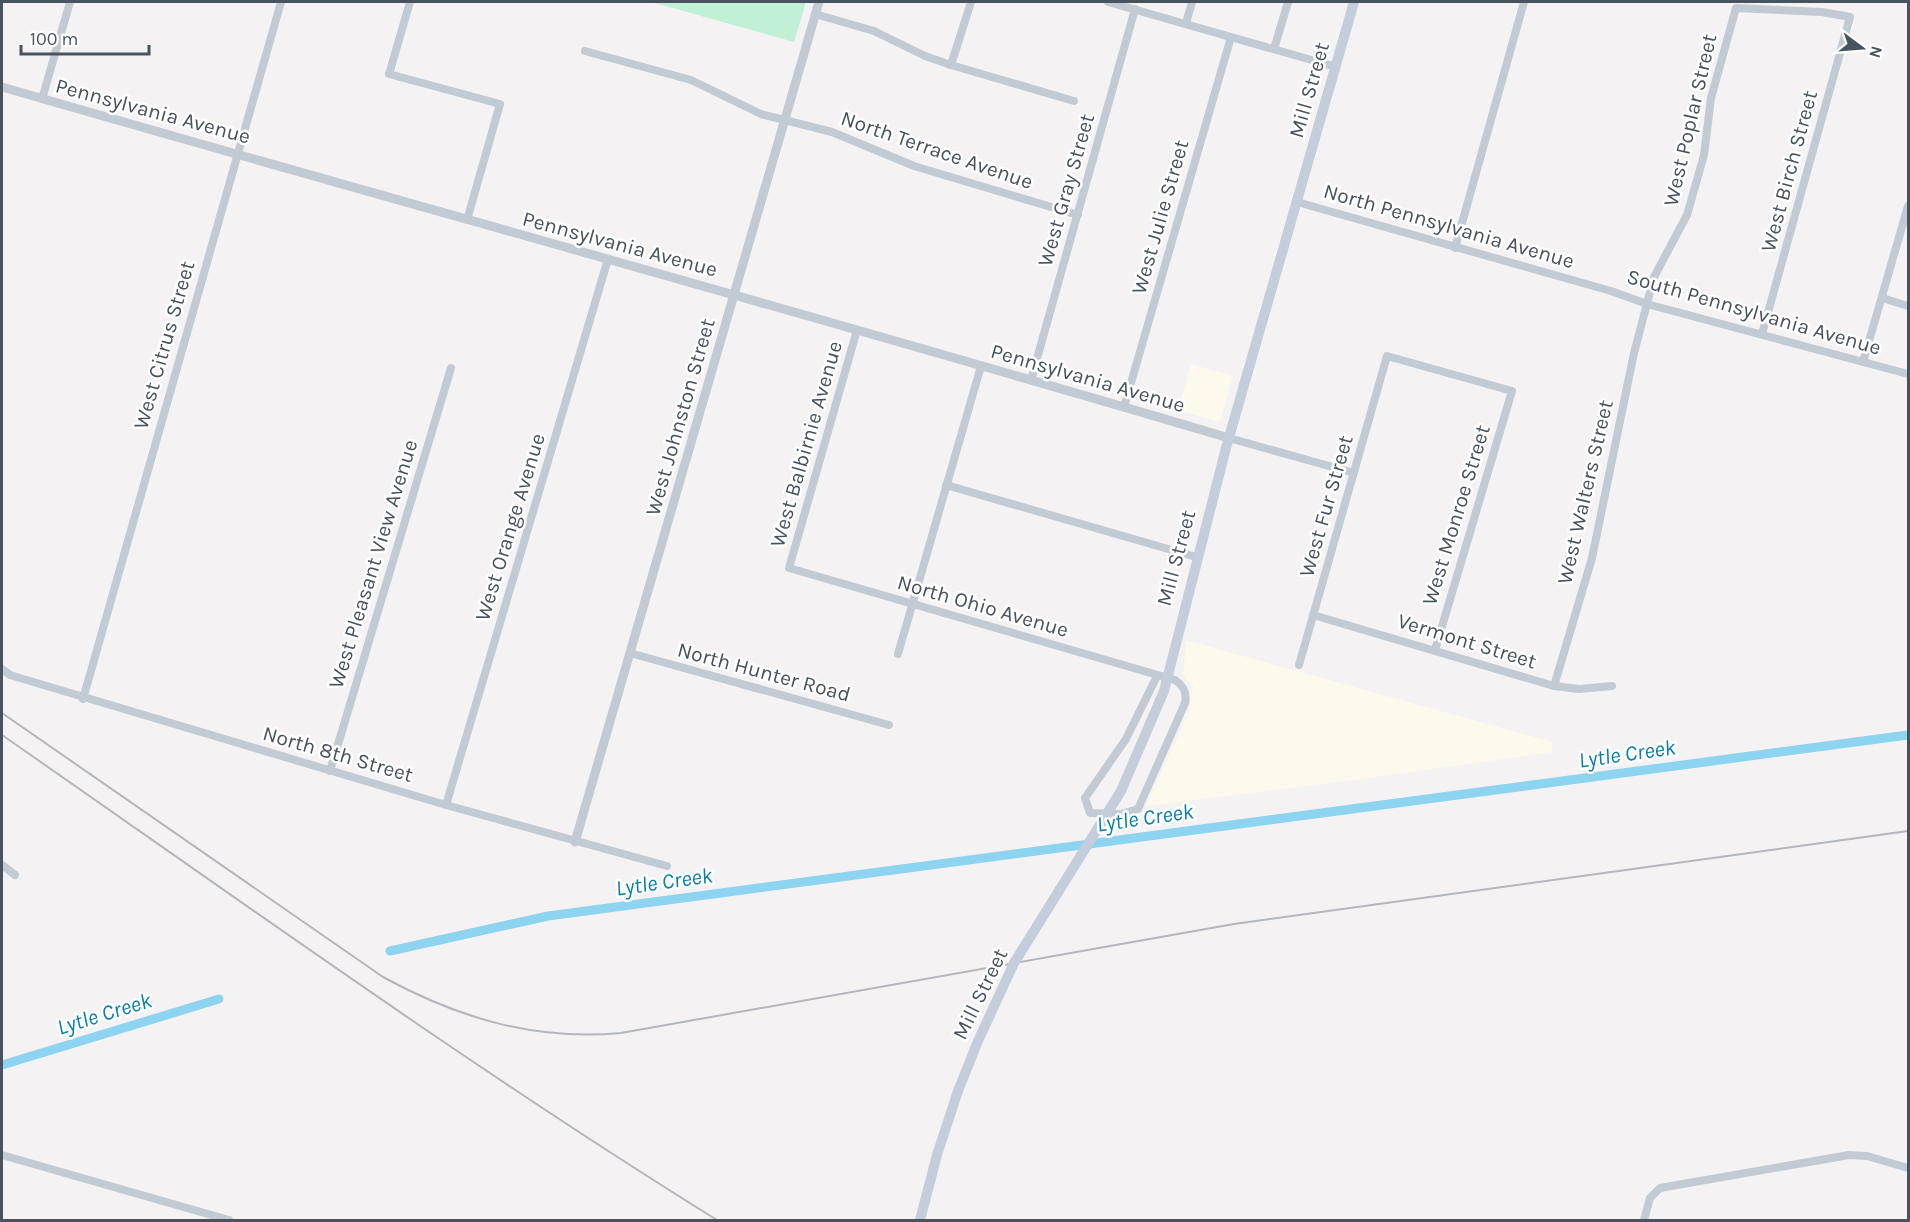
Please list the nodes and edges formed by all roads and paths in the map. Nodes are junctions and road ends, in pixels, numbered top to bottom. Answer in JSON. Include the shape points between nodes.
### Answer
{"nodes":[{"id":1,"x":70,"y":2,"type":"edge"},
{"id":2,"x":281,"y":2,"type":"edge"},
{"id":3,"x":410,"y":2,"type":"edge"},
{"id":4,"x":819,"y":2,"type":"edge"},
{"id":5,"x":970,"y":2,"type":"edge"},
{"id":6,"x":1108,"y":2,"type":"edge"},
{"id":7,"x":1192,"y":2,"type":"edge"},
{"id":8,"x":1288,"y":2,"type":"edge"},
{"id":9,"x":1354,"y":2,"type":"edge"},
{"id":10,"x":1524,"y":2,"type":"edge"},
{"id":11,"x":1135,"y":9,"type":"junction"},
{"id":12,"x":815,"y":14,"type":"junction"},
{"id":13,"x":1850,"y":17,"type":"joint"},
{"id":14,"x":1185,"y":23,"type":"junction"},
{"id":15,"x":1231,"y":37,"type":"junction"},
{"id":16,"x":1274,"y":49,"type":"junction"},
{"id":17,"x":585,"y":51,"type":"dead end"},
{"id":18,"x":951,"y":65,"type":"junction"},
{"id":19,"x":1336,"y":67,"type":"junction"},
{"id":20,"x":2,"y":87,"type":"edge"},
{"id":21,"x":42,"y":99,"type":"junction"},
{"id":22,"x":1074,"y":102,"type":"dead end"},
{"id":23,"x":785,"y":119,"type":"junction"},
{"id":24,"x":237,"y":153,"type":"junction"},
{"id":25,"x":1297,"y":202,"type":"junction"},
{"id":26,"x":1908,"y":206,"type":"edge"},
{"id":27,"x":1078,"y":215,"type":"junction"},
{"id":28,"x":466,"y":220,"type":"junction"},
{"id":29,"x":1455,"y":248,"type":"junction"},
{"id":30,"x":608,"y":259,"type":"junction"},
{"id":31,"x":1590,"y":285,"type":"joint"},
{"id":32,"x":734,"y":294,"type":"junction"},
{"id":33,"x":1882,"y":298,"type":"junction"},
{"id":34,"x":1647,"y":304,"type":"junction"},
{"id":35,"x":1908,"y":306,"type":"edge"},
{"id":36,"x":857,"y":330,"type":"junction"},
{"id":37,"x":1762,"y":334,"type":"junction"},
{"id":38,"x":1863,"y":362,"type":"junction"},
{"id":39,"x":981,"y":366,"type":"junction"},
{"id":40,"x":451,"y":368,"type":"dead end"},
{"id":41,"x":1908,"y":374,"type":"edge"},
{"id":42,"x":1031,"y":380,"type":"junction"},
{"id":43,"x":1512,"y":391,"type":"joint"},
{"id":44,"x":1124,"y":407,"type":"junction"},
{"id":45,"x":1229,"y":438,"type":"junction"},
{"id":46,"x":1354,"y":473,"type":"junction"},
{"id":47,"x":946,"y":485,"type":"junction"},
{"id":48,"x":1196,"y":557,"type":"junction"},
{"id":49,"x":789,"y":568,"type":"joint"},
{"id":50,"x":912,"y":604,"type":"junction"},
{"id":51,"x":1313,"y":615,"type":"junction"},
{"id":52,"x":1435,"y":650,"type":"junction"},
{"id":53,"x":630,"y":653,"type":"junction"},
{"id":54,"x":897,"y":654,"type":"dead end"},
{"id":55,"x":1299,"y":665,"type":"dead end"},
{"id":56,"x":2,"y":669,"type":"edge"},
{"id":57,"x":1162,"y":678,"type":"junction"},
{"id":58,"x":1554,"y":686,"type":"junction"},
{"id":59,"x":1612,"y":686,"type":"dead end"},
{"id":60,"x":83,"y":699,"type":"junction"},
{"id":61,"x":889,"y":725,"type":"dead end"},
{"id":62,"x":330,"y":771,"type":"junction"},
{"id":63,"x":446,"y":805,"type":"junction"},
{"id":64,"x":575,"y":842,"type":"junction"},
{"id":65,"x":2,"y":865,"type":"edge"},
{"id":66,"x":668,"y":866,"type":"dead end"},
{"id":67,"x":15,"y":875,"type":"dead end"},
{"id":68,"x":2,"y":1155,"type":"edge"},
{"id":69,"x":1908,"y":1168,"type":"edge"},
{"id":70,"x":229,"y":1221,"type":"edge"},
{"id":71,"x":920,"y":1221,"type":"edge"},
{"id":72,"x":1644,"y":1221,"type":"edge"}],
"edges":[{"from":1,"to":21,"type":"street"},
{"from":2,"to":24,"type":"street","name":"West Citrus Street"},
{"from":3,"to":28,"type":"street","via":[[389,74],[500,104]]},
{"from":4,"to":12,"type":"street","name":"West Johnston Street"},
{"from":5,"to":18,"type":"street"},
{"from":6,"to":11,"type":"street"},
{"from":7,"to":14,"type":"street"},
{"from":8,"to":16,"type":"street"},
{"from":9,"to":19,"type":"main road","name":"Mill Street"},
{"from":10,"to":29,"type":"street"},
{"from":11,"to":14,"type":"street"},
{"from":11,"to":27,"type":"street","name":"West Gray Street"},
{"from":12,"to":18,"type":"street","via":[[874,31]]},
{"from":12,"to":23,"type":"street","name":"West Johnston Street"},
{"from":13,"to":34,"type":"street","name":"West Poplar Street","via":[[1736,8],[1711,98],[1704,155],[1687,215],[1661,262]]},
{"from":13,"to":37,"type":"street","name":"West Birch Street"},
{"from":14,"to":15,"type":"street"},
{"from":15,"to":16,"type":"street"},
{"from":15,"to":44,"type":"street","name":"West Julie Street"},
{"from":16,"to":19,"type":"street"},
{"from":17,"to":23,"type":"street","name":"North Terrace Avenue","via":[[691,80],[745,108]]},
{"from":18,"to":22,"type":"street"},
{"from":19,"to":25,"type":"main road","name":"Mill Street"},
{"from":20,"to":21,"type":"street","name":"Pennsylvania Avenue"},
{"from":21,"to":24,"type":"street","name":"Pennsylvania Avenue"},
{"from":23,"to":27,"type":"street","name":"North Terrace Avenue","via":[[832,132],[914,165]]},
{"from":23,"to":32,"type":"street","name":"West Johnston Street"},
{"from":24,"to":28,"type":"street","name":"Pennsylvania Avenue"},
{"from":24,"to":60,"type":"street","name":"West Citrus Street"},
{"from":25,"to":29,"type":"street","name":"North Pennsylvania Avenue"},
{"from":25,"to":45,"type":"main road","name":"Mill Street"},
{"from":26,"to":33,"type":"street"},
{"from":27,"to":42,"type":"street","name":"West Gray Street"},
{"from":28,"to":30,"type":"street","name":"Pennsylvania Avenue"},
{"from":29,"to":31,"type":"street","name":"North Pennsylvania Avenue"},
{"from":30,"to":32,"type":"street","name":"Pennsylvania Avenue"},
{"from":30,"to":63,"type":"street","name":"West Orange Avenue"},
{"from":31,"to":34,"type":"street","name":"South Pennsylvania Avenue"},
{"from":32,"to":36,"type":"street","name":"Pennsylvania Avenue"},
{"from":32,"to":53,"type":"street","name":"West Johnston Street"},
{"from":33,"to":35,"type":"street"},
{"from":33,"to":38,"type":"street"},
{"from":34,"to":37,"type":"street","name":"South Pennsylvania Avenue"},
{"from":34,"to":58,"type":"street","name":"West Walters Street","via":[[1595,547]]},
{"from":36,"to":39,"type":"street","name":"Pennsylvania Avenue"},
{"from":36,"to":49,"type":"street","name":"West Balbirnie Avenue"},
{"from":37,"to":38,"type":"street","name":"South Pennsylvania Avenue"},
{"from":38,"to":41,"type":"street","name":"South Pennsylvania Avenue"},
{"from":39,"to":42,"type":"street","name":"Pennsylvania Avenue"},
{"from":39,"to":47,"type":"street"},
{"from":40,"to":62,"type":"street","name":"West Pleasant View Avenue"},
{"from":42,"to":44,"type":"street","name":"Pennsylvania Avenue"},
{"from":43,"to":46,"type":"street","name":"West Fur Street","via":[[1387,356]]},
{"from":43,"to":52,"type":"street","name":"West Monroe Street"},
{"from":44,"to":45,"type":"street","name":"Pennsylvania Avenue"},
{"from":45,"to":46,"type":"street"},
{"from":45,"to":48,"type":"main road","name":"Mill Street"},
{"from":46,"to":51,"type":"street","name":"West Fur Street"},
{"from":47,"to":48,"type":"street"},
{"from":47,"to":50,"type":"street"},
{"from":48,"to":57,"type":"main road","name":"Mill Street"},
{"from":49,"to":50,"type":"street","name":"North Ohio Avenue"},
{"from":50,"to":54,"type":"street"},
{"from":50,"to":57,"type":"street","name":"North Ohio Avenue"},
{"from":51,"to":52,"type":"street","name":"Vermont Street"},
{"from":51,"to":55,"type":"street","name":"West Fur Street"},
{"from":52,"to":58,"type":"street","name":"Vermont Street"},
{"from":53,"to":61,"type":"street","name":"North Hunter Road"},
{"from":53,"to":64,"type":"street","name":"West Johnston Street"},
{"from":56,"to":60,"type":"street","name":"North 8th Street"},
{"from":57,"to":57,"type":"street","via":[[1180,683],[1186,697],[1138,808],[1121,814],[1090,813],[1085,798]]},
{"from":57,"to":71,"type":"main road","name":"Mill Street","bridge":true,"via":[[1120,791],[1014,963],[978,1041],[937,1155]]},
{"from":58,"to":59,"type":"street","name":"Vermont Street"},
{"from":60,"to":62,"type":"street","name":"North 8th Street"},
{"from":62,"to":63,"type":"street","name":"North 8th Street"},
{"from":63,"to":64,"type":"street","name":"North 8th Street"},
{"from":64,"to":66,"type":"street","name":"North 8th Street"},
{"from":65,"to":67,"type":"street"},
{"from":68,"to":70,"type":"street"},
{"from":69,"to":72,"type":"street","via":[[1868,1156],[1849,1155],[1660,1188],[1650,1198]]}]}
